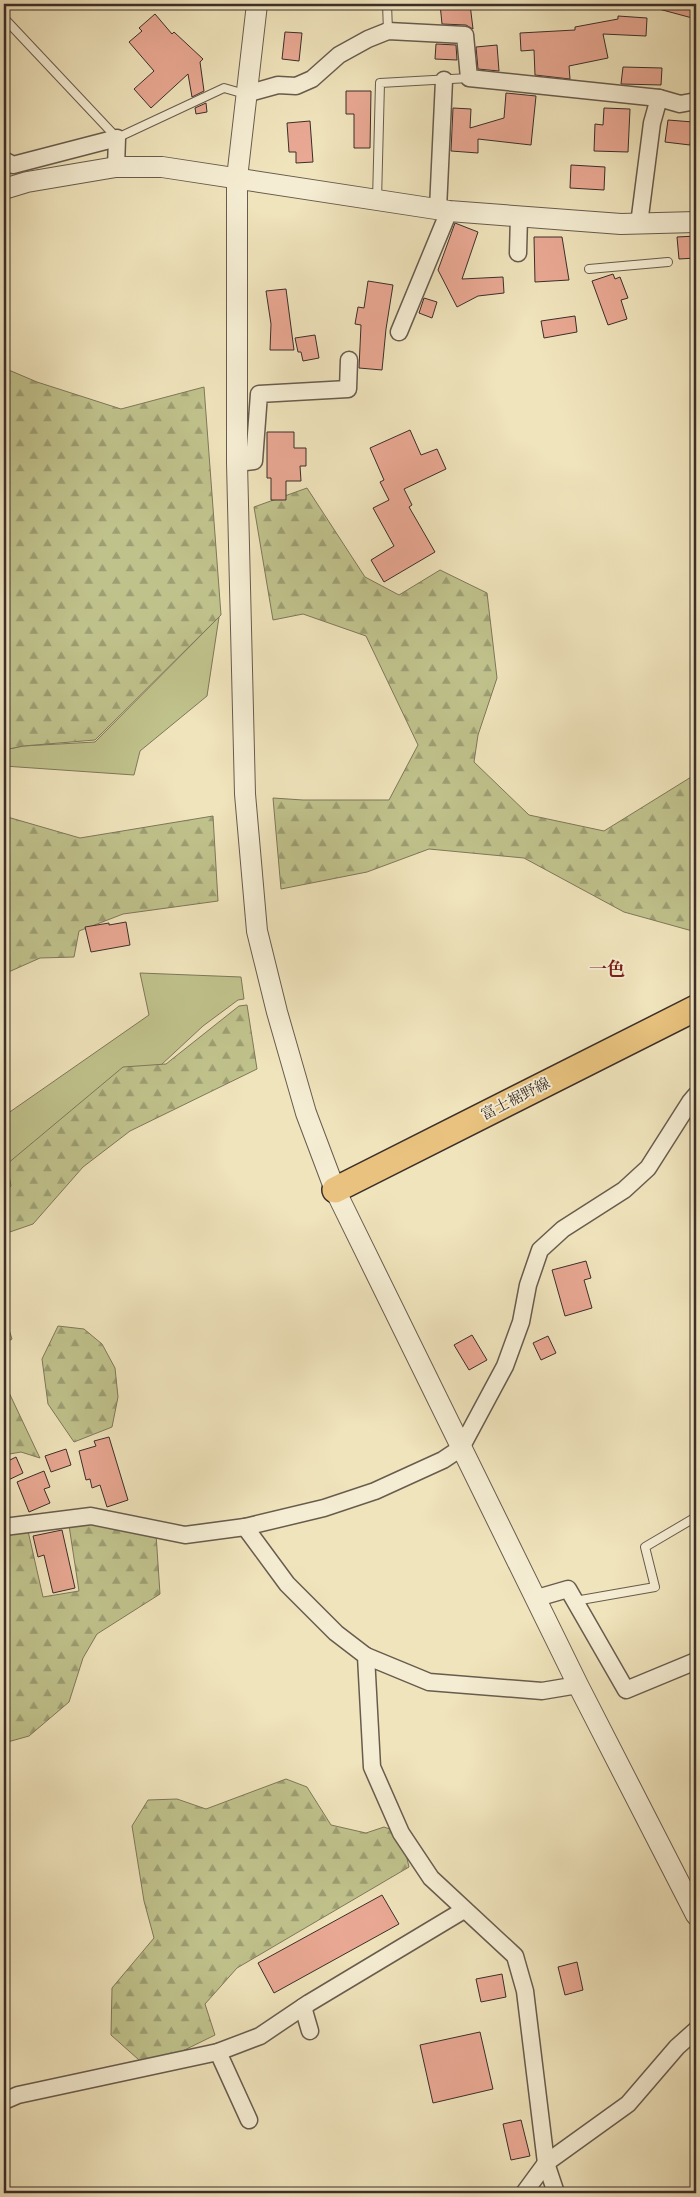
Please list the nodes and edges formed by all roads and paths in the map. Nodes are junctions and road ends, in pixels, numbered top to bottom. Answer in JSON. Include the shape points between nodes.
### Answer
{"nodes":[{"id":1,"x":257,"y":4,"type":"edge"},
{"id":2,"x":387,"y":4,"type":"edge"},
{"id":3,"x":4,"y":18,"type":"edge"},
{"id":4,"x":388,"y":32,"type":"junction"},
{"id":5,"x":469,"y":78,"type":"junction"},
{"id":6,"x":444,"y":80,"type":"junction"},
{"id":7,"x":246,"y":94,"type":"junction"},
{"id":8,"x":659,"y":98,"type":"junction"},
{"id":9,"x":696,"y":101,"type":"edge"},
{"id":10,"x":117,"y":138,"type":"junction"},
{"id":11,"x":4,"y":160,"type":"edge"},
{"id":12,"x":116,"y":167,"type":"junction"},
{"id":13,"x":237,"y":178,"type":"junction"},
{"id":14,"x":4,"y":189,"type":"edge"},
{"id":15,"x":377,"y":200,"type":"junction"},
{"id":16,"x":444,"y":210,"type":"junction"},
{"id":17,"x":519,"y":216,"type":"junction"},
{"id":18,"x":696,"y":222,"type":"edge"},
{"id":19,"x":639,"y":224,"type":"junction"},
{"id":20,"x":518,"y":253,"type":"dead end"},
{"id":21,"x":668,"y":262,"type":"dead end"},
{"id":22,"x":589,"y":269,"type":"dead end"},
{"id":23,"x":399,"y":332,"type":"dead end"},
{"id":24,"x":349,"y":360,"type":"dead end"},
{"id":25,"x":237,"y":464,"type":"junction"},
{"id":26,"x":696,"y":1008,"type":"edge"},
{"id":27,"x":696,"y":1095,"type":"edge"},
{"id":28,"x":335,"y":1190,"type":"junction"},
{"id":29,"x":461,"y":1448,"type":"junction"},
{"id":30,"x":696,"y":1517,"type":"edge"},
{"id":31,"x":4,"y":1527,"type":"edge"},
{"id":32,"x":245,"y":1528,"type":"junction"},
{"id":33,"x":538,"y":1598,"type":"junction"},
{"id":34,"x":575,"y":1601,"type":"junction"},
{"id":35,"x":366,"y":1656,"type":"junction"},
{"id":36,"x":696,"y":1661,"type":"edge"},
{"id":37,"x":578,"y":1684,"type":"junction"},
{"id":38,"x":464,"y":1910,"type":"junction"},
{"id":39,"x":696,"y":1915,"type":"edge"},
{"id":40,"x":303,"y":2007,"type":"junction"},
{"id":41,"x":696,"y":2030,"type":"edge"},
{"id":42,"x":310,"y":2031,"type":"dead end"},
{"id":43,"x":218,"y":2052,"type":"junction"},
{"id":44,"x":4,"y":2102,"type":"edge"},
{"id":45,"x":249,"y":2120,"type":"dead end"},
{"id":46,"x":546,"y":2163,"type":"junction"},
{"id":47,"x":524,"y":2193,"type":"edge"},
{"id":48,"x":556,"y":2193,"type":"edge"}],
"edges":[{"from":1,"to":7,"type":"street"},
{"from":2,"to":4,"type":"lane"},
{"from":3,"to":10,"type":"lane"},
{"from":4,"to":5,"type":"street","via":[[465,35]]},
{"from":4,"to":7,"type":"street","via":[[339,55],[312,79],[296,86],[278,85]]},
{"from":5,"to":6,"type":"lane"},
{"from":5,"to":8,"type":"street"},
{"from":6,"to":15,"type":"lane","via":[[380,84]]},
{"from":6,"to":16,"type":"street"},
{"from":7,"to":10,"type":"lane","via":[[224,88]]},
{"from":7,"to":13,"type":"street"},
{"from":8,"to":9,"type":"street","via":[[680,104]]},
{"from":8,"to":19,"type":"street","via":[[652,123]]},
{"from":10,"to":11,"type":"street","via":[[13,165]]},
{"from":10,"to":12,"type":"street"},
{"from":12,"to":13,"type":"street","via":[[162,168]]},
{"from":12,"to":14,"type":"street"},
{"from":13,"to":15,"type":"street"},
{"from":13,"to":25,"type":"street"},
{"from":15,"to":16,"type":"street"},
{"from":16,"to":17,"type":"street"},
{"from":16,"to":23,"type":"street"},
{"from":17,"to":19,"type":"street"},
{"from":17,"to":20,"type":"street"},
{"from":18,"to":19,"type":"street"},
{"from":21,"to":22,"type":"lane"},
{"from":24,"to":25,"type":"street","via":[[348,389],[259,394],[254,461]]},
{"from":25,"to":28,"type":"street","via":[[245,794],[257,930],[306,1113]]},
{"from":26,"to":28,"type":"main road","name":"富士裾野線"},
{"from":27,"to":29,"type":"street","via":[[648,1168],[624,1190],[563,1229],[540,1250],[528,1285],[521,1322],[505,1366]]},
{"from":28,"to":29,"type":"street"},
{"from":29,"to":32,"type":"street","via":[[443,1460],[375,1491]]},
{"from":29,"to":33,"type":"street"},
{"from":30,"to":34,"type":"lane","via":[[644,1547],[655,1587]]},
{"from":31,"to":32,"type":"street","via":[[91,1516],[185,1535]]},
{"from":32,"to":35,"type":"street","via":[[287,1584],[336,1633]]},
{"from":33,"to":34,"type":"street","via":[[568,1589]]},
{"from":33,"to":37,"type":"street"},
{"from":34,"to":36,"type":"street","via":[[626,1690]]},
{"from":35,"to":37,"type":"street","via":[[429,1682],[542,1691]]},
{"from":35,"to":38,"type":"street","via":[[372,1767],[401,1833],[431,1878]]},
{"from":37,"to":39,"type":"street"},
{"from":38,"to":40,"type":"street"},
{"from":38,"to":46,"type":"street","via":[[515,1956],[526,1991]]},
{"from":40,"to":42,"type":"street"},
{"from":40,"to":43,"type":"street","via":[[260,2036]]},
{"from":41,"to":46,"type":"street","via":[[628,2104]]},
{"from":43,"to":44,"type":"street","via":[[18,2095]]},
{"from":43,"to":45,"type":"street"},
{"from":46,"to":47,"type":"street"},
{"from":46,"to":48,"type":"street"}]}
